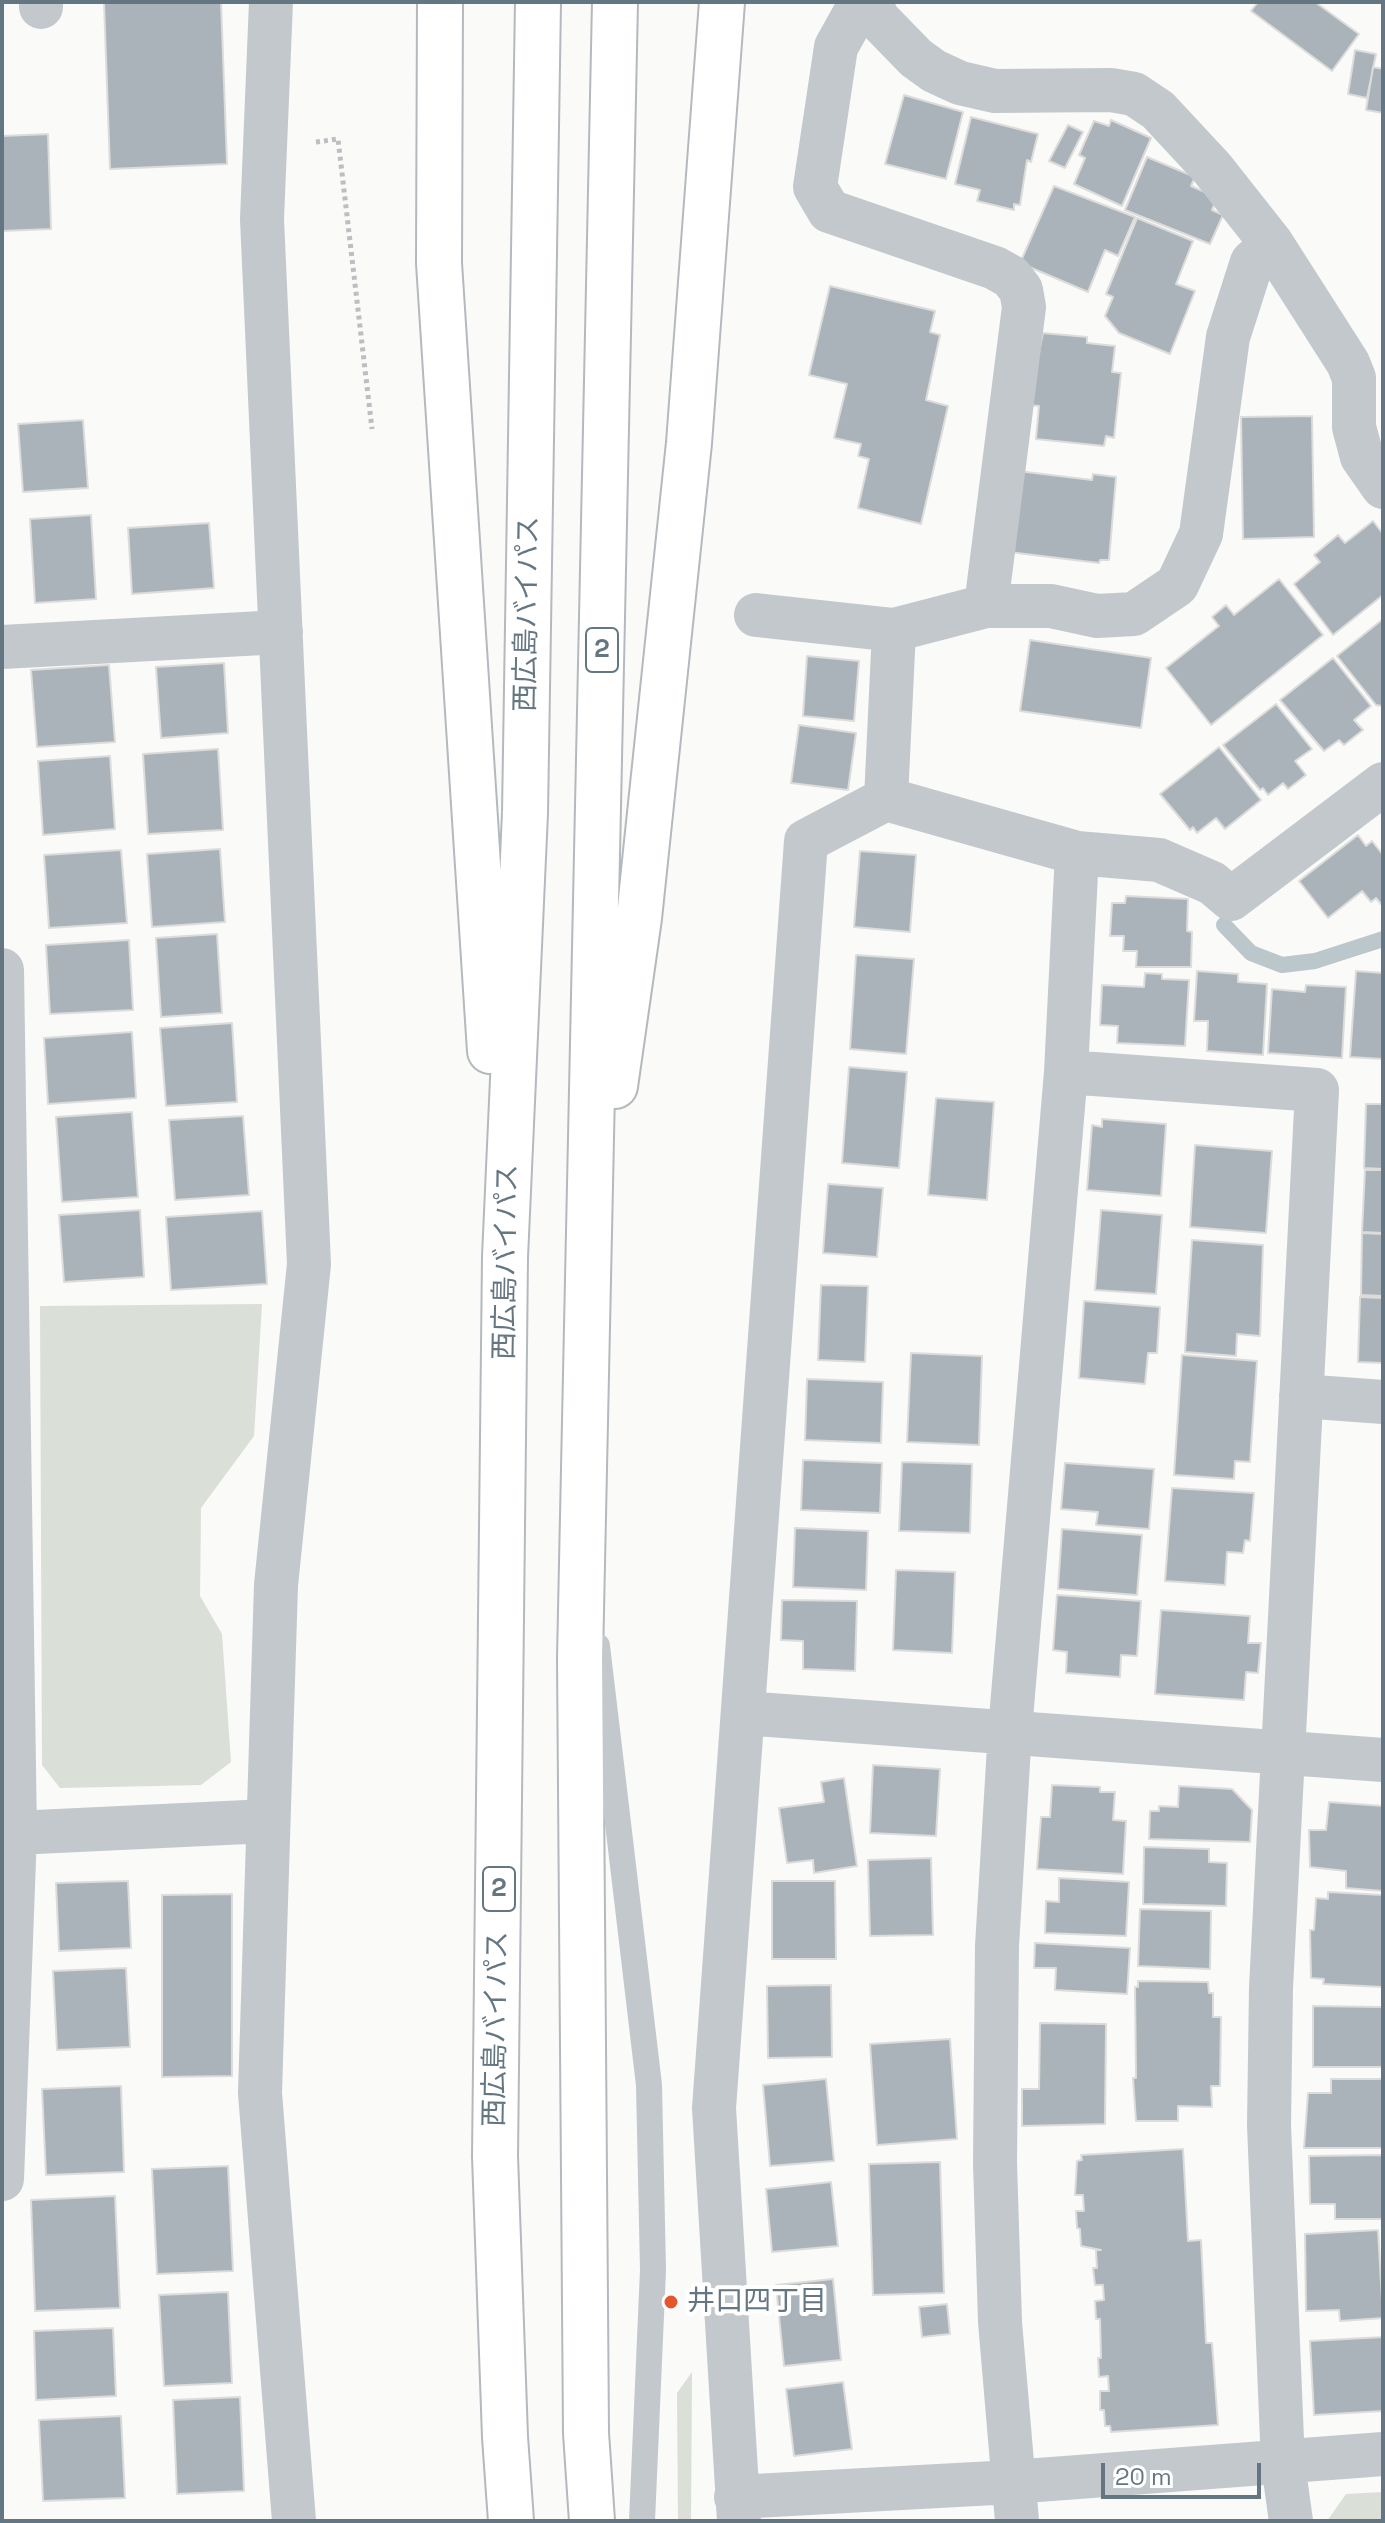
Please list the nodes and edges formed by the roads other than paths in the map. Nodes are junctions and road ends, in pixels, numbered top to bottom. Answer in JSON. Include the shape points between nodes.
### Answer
{"nodes":[{"id":1,"x":271,"y":2,"type":"edge"},
{"id":2,"x":440,"y":2,"type":"edge"},
{"id":3,"x":538,"y":2,"type":"edge"},
{"id":4,"x":615,"y":2,"type":"edge"},
{"id":5,"x":722,"y":2,"type":"edge"},
{"id":6,"x":861,"y":2,"type":"edge"},
{"id":7,"x":870,"y":2,"type":"edge"},
{"id":8,"x":1272,"y":244,"type":"junction"},
{"id":9,"x":1383,"y":487,"type":"edge"},
{"id":10,"x":986,"y":606,"type":"junction"},
{"id":11,"x":756,"y":615,"type":"dead end"},
{"id":12,"x":894,"y":630,"type":"junction"},
{"id":13,"x":281,"y":632,"type":"junction"},
{"id":14,"x":2,"y":647,"type":"edge"},
{"id":15,"x":1383,"y":784,"type":"edge"},
{"id":16,"x":886,"y":799,"type":"junction"},
{"id":17,"x":1077,"y":853,"type":"junction"},
{"id":18,"x":2,"y":970,"type":"edge"},
{"id":19,"x":1066,"y":1072,"type":"junction"},
{"id":20,"x":505,"y":1257,"type":"junction"},
{"id":21,"x":4,"y":1298,"type":"edge"},
{"id":22,"x":586,"y":1298,"type":"junction"},
{"id":23,"x":1301,"y":1396,"type":"junction"},
{"id":24,"x":1383,"y":1402,"type":"edge"},
{"id":25,"x":582,"y":1555,"type":"junction"},
{"id":26,"x":743,"y":1713,"type":"junction"},
{"id":27,"x":1010,"y":1730,"type":"junction"},
{"id":28,"x":1283,"y":1751,"type":"junction"},
{"id":29,"x":1383,"y":1760,"type":"edge"},
{"id":30,"x":268,"y":1821,"type":"junction"},
{"id":31,"x":15,"y":1833,"type":"junction"},
{"id":32,"x":2,"y":2179,"type":"edge"},
{"id":33,"x":1383,"y":2454,"type":"edge"},
{"id":34,"x":1283,"y":2464,"type":"junction"},
{"id":35,"x":1014,"y":2502,"type":"edge"},
{"id":36,"x":738,"y":2509,"type":"edge"},
{"id":37,"x":294,"y":2521,"type":"edge"},
{"id":38,"x":511,"y":2521,"type":"edge"},
{"id":39,"x":592,"y":2521,"type":"edge"},
{"id":40,"x":642,"y":2521,"type":"edge"},
{"id":41,"x":1291,"y":2521,"type":"edge"}],
"edges":[{"from":1,"to":13,"type":"street","via":[[262,219]]},
{"from":2,"to":20,"type":"highway","via":[[439,263]]},
{"from":3,"to":20,"type":"highway","name":"西広島バイパス","number":"2","via":[[525,813]]},
{"from":4,"to":22,"type":"highway","number":"2"},
{"from":5,"to":22,"type":"highway","via":[[687,459],[639,918]]},
{"from":6,"to":10,"type":"street","via":[[836,47],[815,187],[829,211],[995,268],[1021,290],[1024,307]]},
{"from":7,"to":8,"type":"street","via":[[878,19],[916,58],[960,83],[995,91],[1134,94],[1158,110],[1212,168]]},
{"from":8,"to":9,"type":"street","via":[[1348,363],[1362,457]]},
{"from":8,"to":10,"type":"street","via":[[1252,262],[1228,337],[1201,534],[1177,585],[1134,614]]},
{"from":10,"to":12,"type":"street"},
{"from":11,"to":12,"type":"street"},
{"from":12,"to":16,"type":"street"},
{"from":13,"to":14,"type":"street"},
{"from":13,"to":30,"type":"street","via":[[309,1264],[276,1585]]},
{"from":15,"to":17,"type":"street","via":[[1231,899],[1212,883],[1159,860]]},
{"from":16,"to":17,"type":"street"},
{"from":16,"to":26,"type":"street","via":[[806,841]]},
{"from":17,"to":19,"type":"street"},
{"from":18,"to":21,"type":"street"},
{"from":19,"to":23,"type":"street","via":[[1317,1090]]},
{"from":19,"to":27,"type":"street"},
{"from":20,"to":38,"type":"highway","name":"西広島バイパス","number":"2","via":[[495,2156]]},
{"from":21,"to":31,"type":"street"},
{"from":22,"to":25,"type":"highway","number":"2"},
{"from":23,"to":24,"type":"street"},
{"from":23,"to":28,"type":"street"},
{"from":25,"to":39,"type":"highway","number":"2","via":[[586,2433]]},
{"from":25,"to":40,"type":"lane","via":[[604,1691],[649,2085],[653,2270]]},
{"from":26,"to":27,"type":"street"},
{"from":26,"to":36,"type":"street","via":[[714,2108]]},
{"from":27,"to":28,"type":"street"},
{"from":27,"to":35,"type":"street","via":[[997,1946],[995,2163]]},
{"from":28,"to":29,"type":"street"},
{"from":28,"to":34,"type":"street","via":[[1269,2125]]},
{"from":30,"to":31,"type":"street"},
{"from":30,"to":37,"type":"street","via":[[260,2093]]},
{"from":31,"to":32,"type":"street"},
{"from":33,"to":34,"type":"street"},
{"from":34,"to":35,"type":"street"},
{"from":34,"to":41,"type":"street"},
{"from":35,"to":36,"type":"street"}]}
